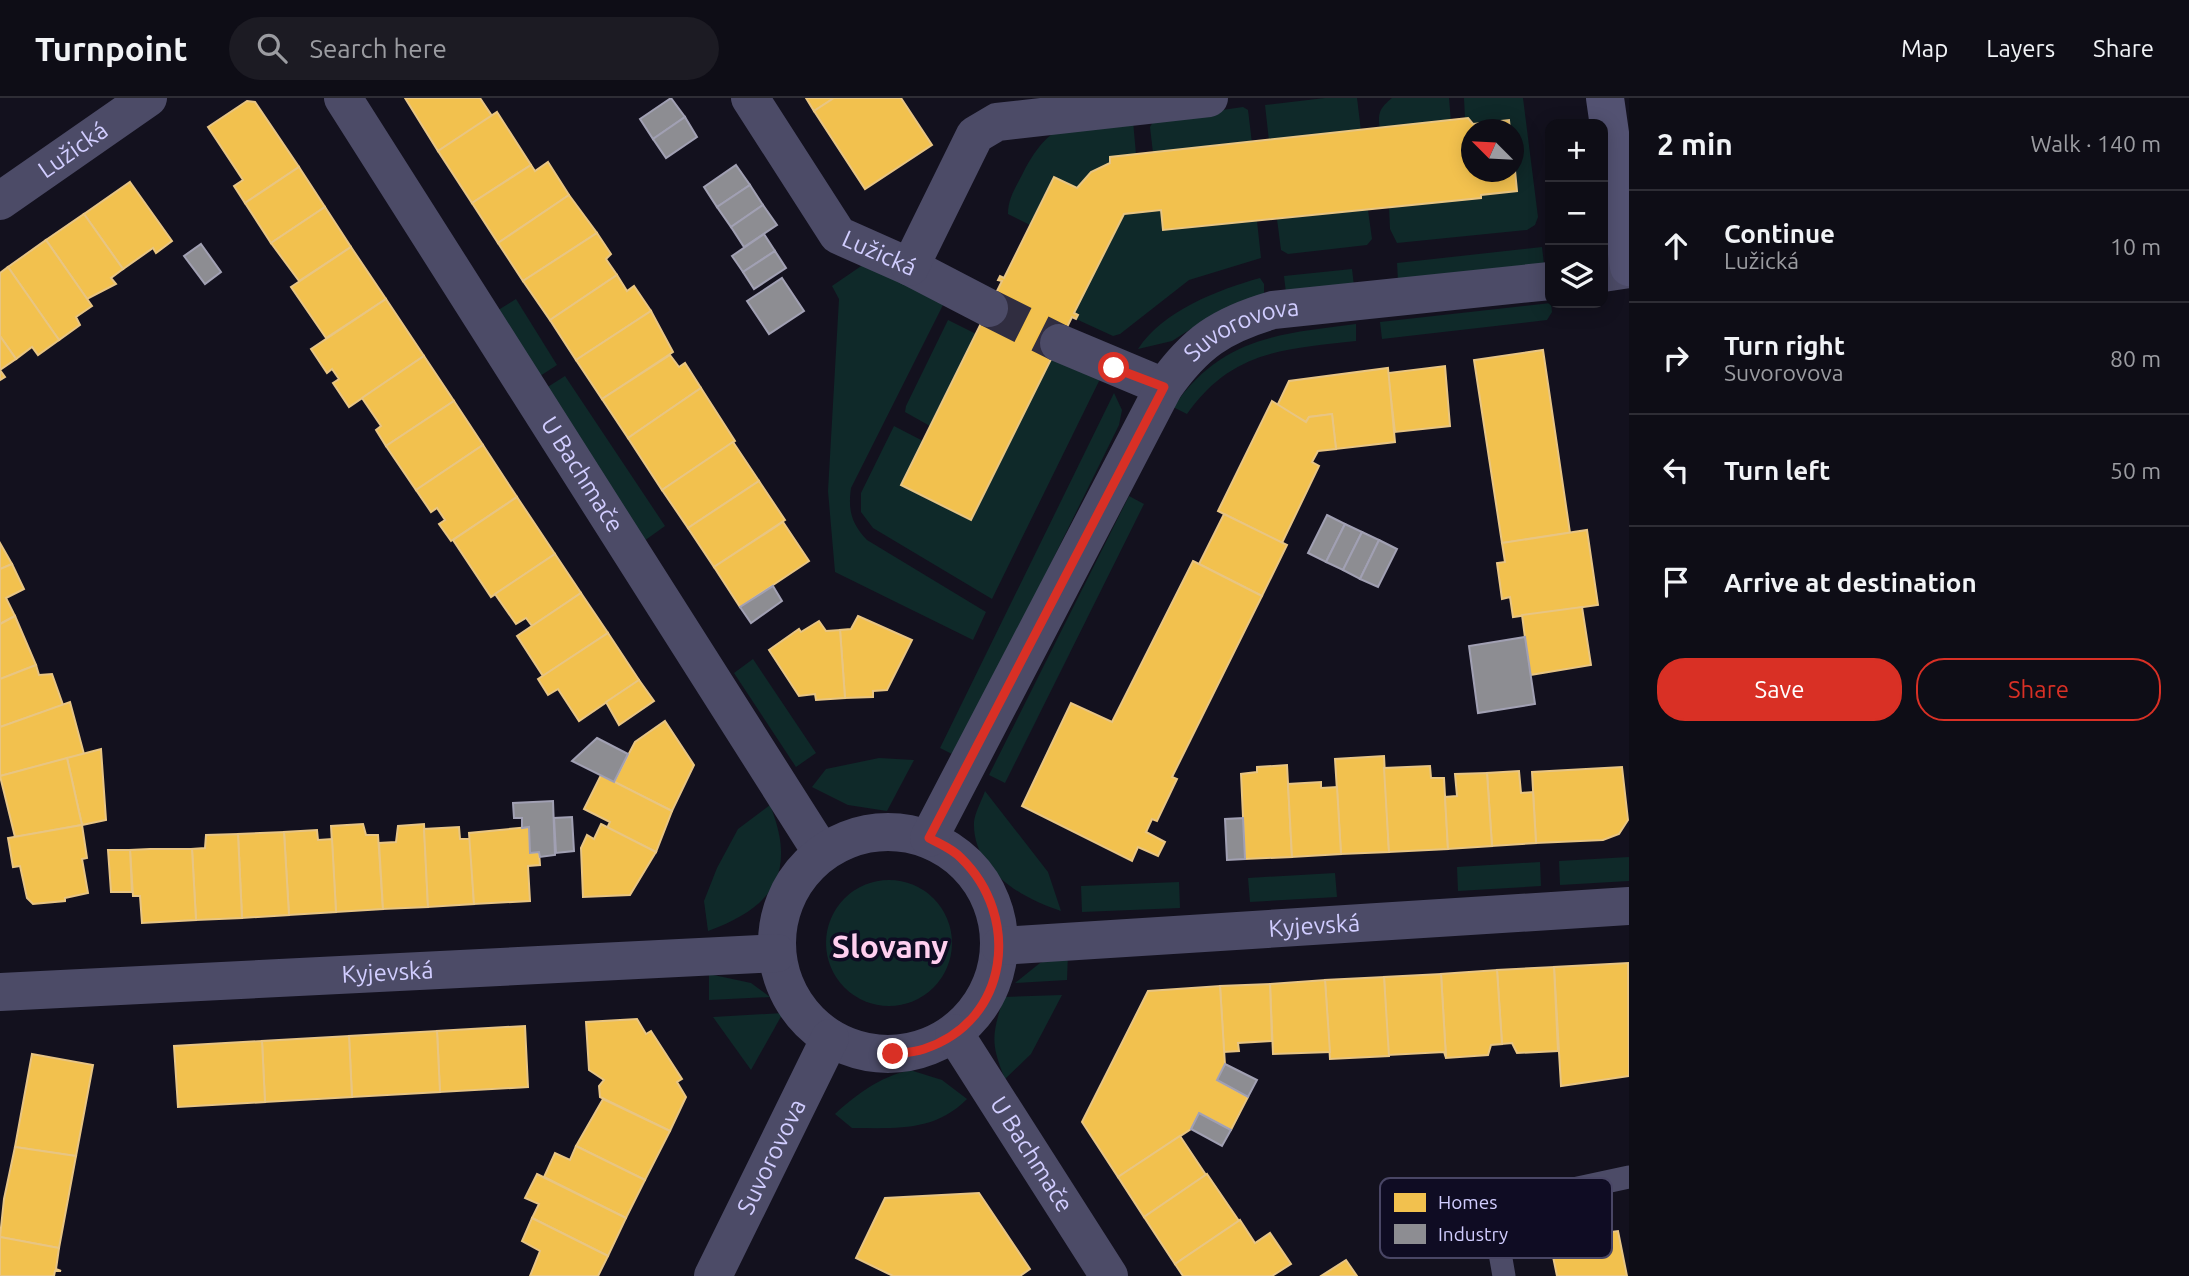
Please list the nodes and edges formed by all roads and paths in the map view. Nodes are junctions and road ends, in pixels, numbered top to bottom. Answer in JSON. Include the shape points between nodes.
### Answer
{"nodes":[{"id":1,"x":148,"y":98,"type":"edge"},
{"id":2,"x":343,"y":98,"type":"edge"},
{"id":3,"x":750,"y":98,"type":"edge"},
{"id":4,"x":1209,"y":98,"type":"edge"},
{"id":5,"x":1605,"y":98,"type":"edge"},
{"id":6,"x":0,"y":201,"type":"edge"},
{"id":7,"x":910,"y":267,"type":"junction"},
{"id":8,"x":1629,"y":268,"type":"edge"},
{"id":9,"x":1608,"y":272,"type":"edge"},
{"id":10,"x":1545,"y":282,"type":"edge"},
{"id":11,"x":989,"y":308,"type":"tunnel mouth"},
{"id":12,"x":1059,"y":343,"type":"tunnel mouth"},
{"id":13,"x":1164,"y":387,"type":"junction"},
{"id":14,"x":929,"y":838,"type":"junction"},
{"id":15,"x":822,"y":853,"type":"junction"},
{"id":16,"x":1629,"y":906,"type":"edge"},
{"id":17,"x":1000,"y":946,"type":"junction"},
{"id":18,"x":777,"y":953,"type":"junction"},
{"id":19,"x":0,"y":992,"type":"edge"},
{"id":20,"x":954,"y":1033,"type":"junction"},
{"id":21,"x":830,"y":1038,"type":"junction"},
{"id":22,"x":1501,"y":1258,"type":"edge"},
{"id":23,"x":713,"y":1276,"type":"edge"},
{"id":24,"x":1109,"y":1276,"type":"edge"},
{"id":25,"x":1504,"y":1276,"type":"edge"}],
"edges":[{"from":1,"to":6,"type":"street","name":"Lužická"},
{"from":2,"to":15,"type":"street","name":"U Bachmače"},
{"from":3,"to":7,"type":"street","name":"Lužická","via":[[838,235]]},
{"from":4,"to":7,"type":"street","via":[[997,121],[984,127],[975,135]]},
{"from":5,"to":8,"type":"street"},
{"from":7,"to":11,"type":"street","name":"Lužická"},
{"from":8,"to":9,"type":"street"},
{"from":10,"to":13,"type":"street","name":"Suvorovova","via":[[1273,310],[1217,331],[1185,358]]},
{"from":12,"to":13,"type":"street"},
{"from":13,"to":14,"type":"street","name":"Suvorovova"},
{"from":14,"to":15,"type":"street","via":[[885,831],[851,837]]},
{"from":14,"to":17,"type":"street","via":[[959,855],[982,881],[996,912]]},
{"from":15,"to":18,"type":"street","via":[[796,881],[780,915]]},
{"from":16,"to":17,"type":"street","name":"Kyjevská"},
{"from":17,"to":20,"type":"street","via":[[990,991],[975,1014]]},
{"from":18,"to":19,"type":"street","name":"Kyjevská"},
{"from":18,"to":21,"type":"street","via":[[794,1003]]},
{"from":20,"to":21,"type":"street","via":[[925,1049],[893,1054],[860,1051]]},
{"from":20,"to":24,"type":"street","name":"U Bachmače"},
{"from":21,"to":23,"type":"street","name":"Suvorovova"},
{"from":22,"to":25,"type":"lane"}]}
